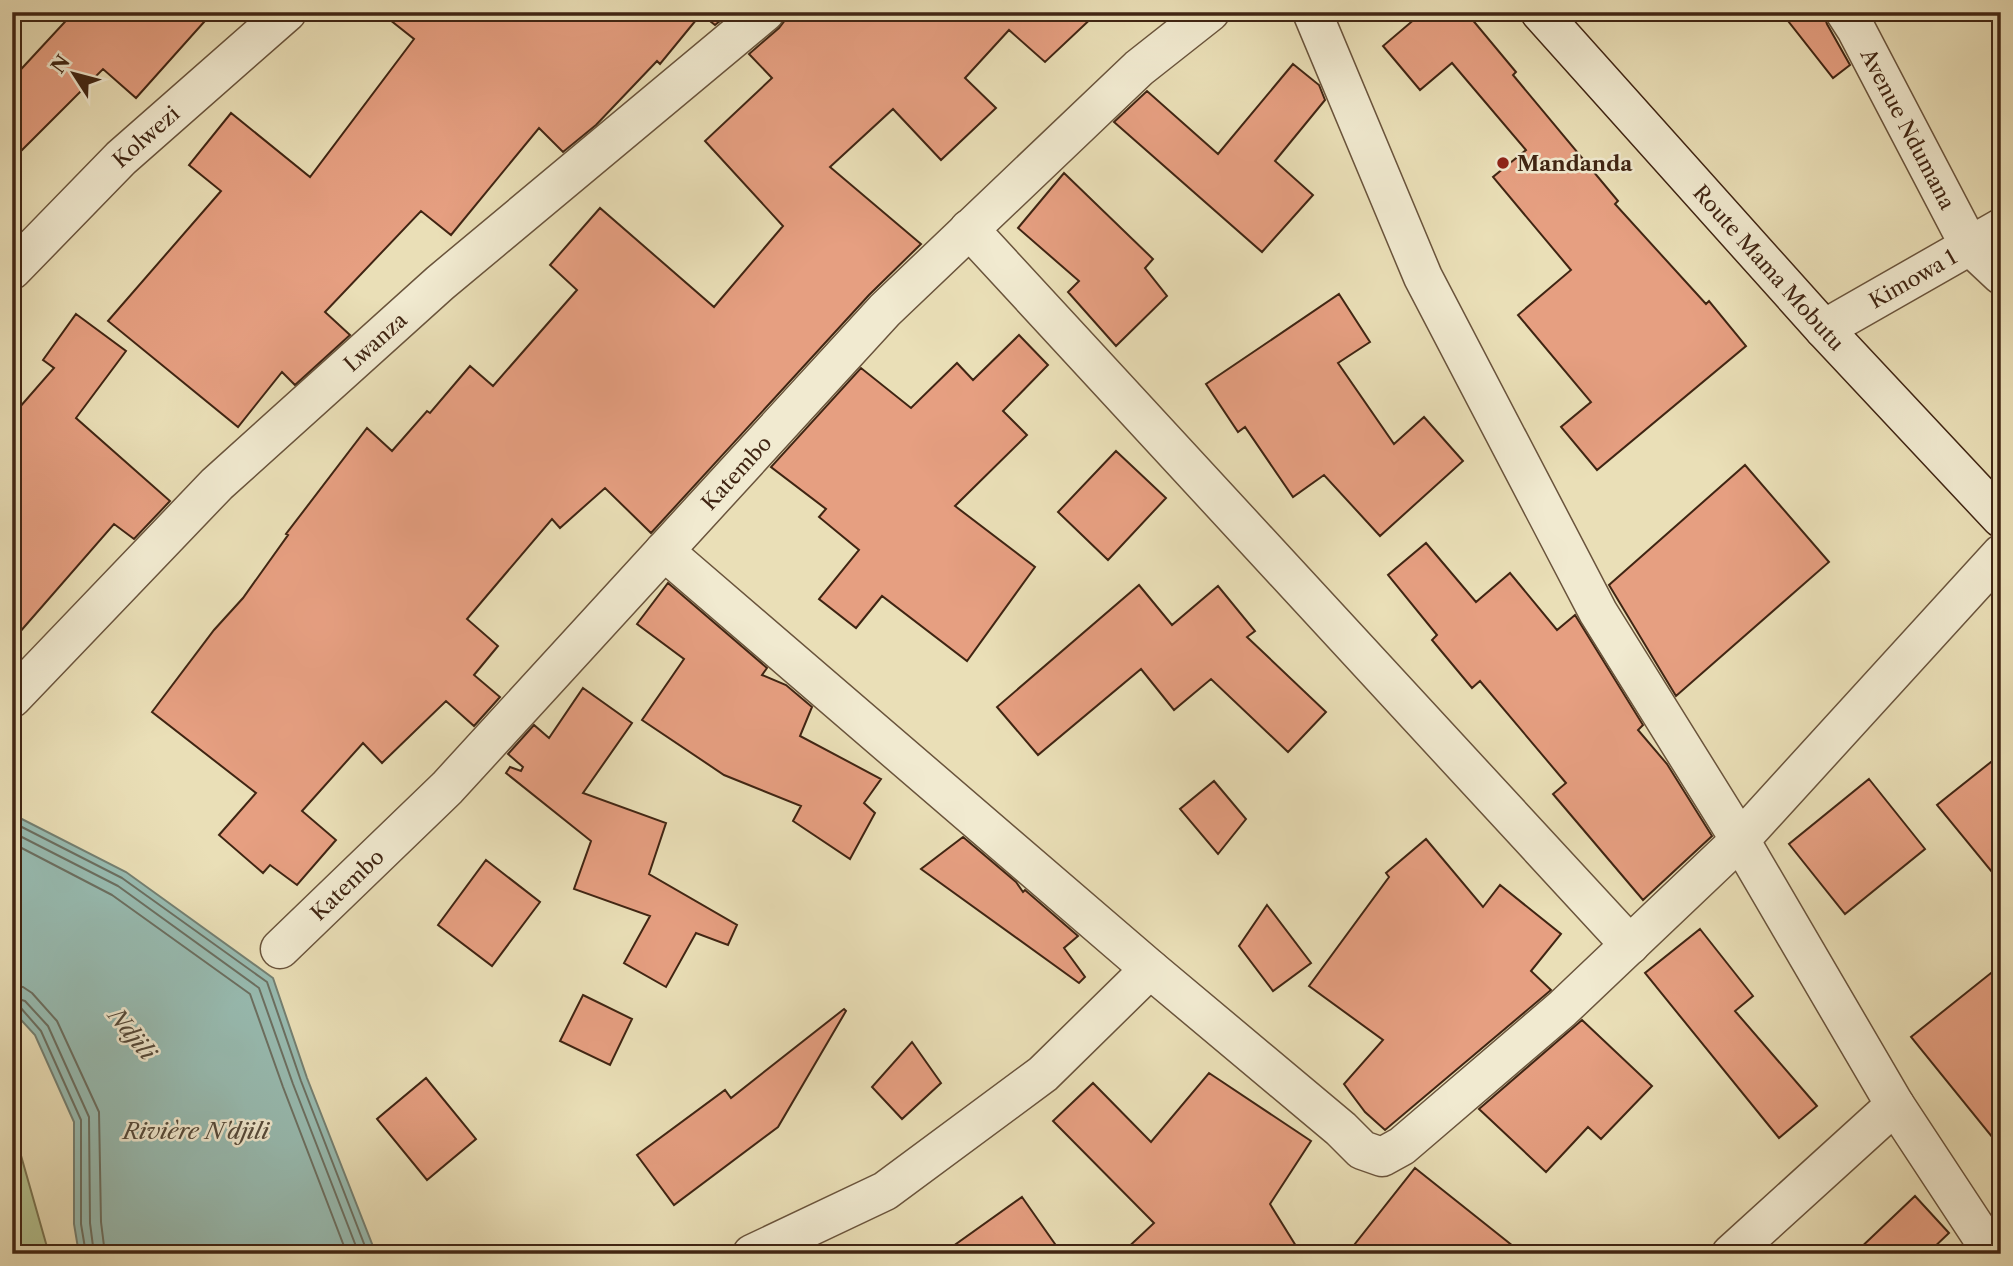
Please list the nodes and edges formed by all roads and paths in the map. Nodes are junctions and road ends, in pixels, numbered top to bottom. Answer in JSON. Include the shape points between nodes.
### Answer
{"nodes":[{"id":1,"x":287,"y":12,"type":"edge"},
{"id":2,"x":765,"y":12,"type":"edge"},
{"id":3,"x":1210,"y":12,"type":"edge"},
{"id":4,"x":1312,"y":12,"type":"edge"},
{"id":5,"x":1540,"y":12,"type":"edge"},
{"id":6,"x":1845,"y":12,"type":"edge"},
{"id":7,"x":969,"y":229,"type":"junction"},
{"id":8,"x":1985,"y":237,"type":"edge"},
{"id":9,"x":12,"y":270,"type":"edge"},
{"id":10,"x":2001,"y":275,"type":"edge"},
{"id":11,"x":1824,"y":329,"type":"junction"},
{"id":12,"x":2001,"y":518,"type":"edge"},
{"id":13,"x":664,"y":551,"type":"junction"},
{"id":14,"x":2001,"y":554,"type":"edge"},
{"id":15,"x":12,"y":698,"type":"edge"},
{"id":16,"x":1740,"y":841,"type":"junction"},
{"id":17,"x":1630,"y":945,"type":"junction"},
{"id":18,"x":280,"y":949,"type":"dead end"},
{"id":19,"x":1150,"y":969,"type":"junction"},
{"id":20,"x":1895,"y":1105,"type":"junction"},
{"id":21,"x":752,"y":1254,"type":"edge"},
{"id":22,"x":1731,"y":1254,"type":"edge"},
{"id":23,"x":1993,"y":1254,"type":"edge"}],
"edges":[{"from":1,"to":9,"type":"street","name":"Kolwezi","via":[[121,158]]},
{"from":2,"to":15,"type":"street","name":"Lwanza","via":[[440,283],[217,484]]},
{"from":3,"to":7,"type":"street","name":"Katembo","via":[[1139,68]]},
{"from":4,"to":16,"type":"street","via":[[1429,289],[1598,612]]},
{"from":5,"to":11,"type":"street","name":"Route Mama Mobutu"},
{"from":6,"to":8,"type":"street","name":"Avenue Ndumana"},
{"from":7,"to":13,"type":"street","name":"Katembo","via":[[885,310]]},
{"from":7,"to":17,"type":"street"},
{"from":8,"to":10,"type":"street"},
{"from":8,"to":11,"type":"street","name":"Kimowa 1"},
{"from":11,"to":12,"type":"street","name":"Route Mama Mobutu"},
{"from":13,"to":18,"type":"street","name":"Katembo","via":[[447,788]]},
{"from":13,"to":19,"type":"street"},
{"from":14,"to":16,"type":"street"},
{"from":16,"to":17,"type":"street"},
{"from":16,"to":20,"type":"street"},
{"from":17,"to":19,"type":"street","via":[[1402,1146],[1382,1157],[1362,1150]]},
{"from":19,"to":21,"type":"street","via":[[1043,1074],[885,1191]]},
{"from":20,"to":22,"type":"street"},
{"from":20,"to":23,"type":"street"}]}
